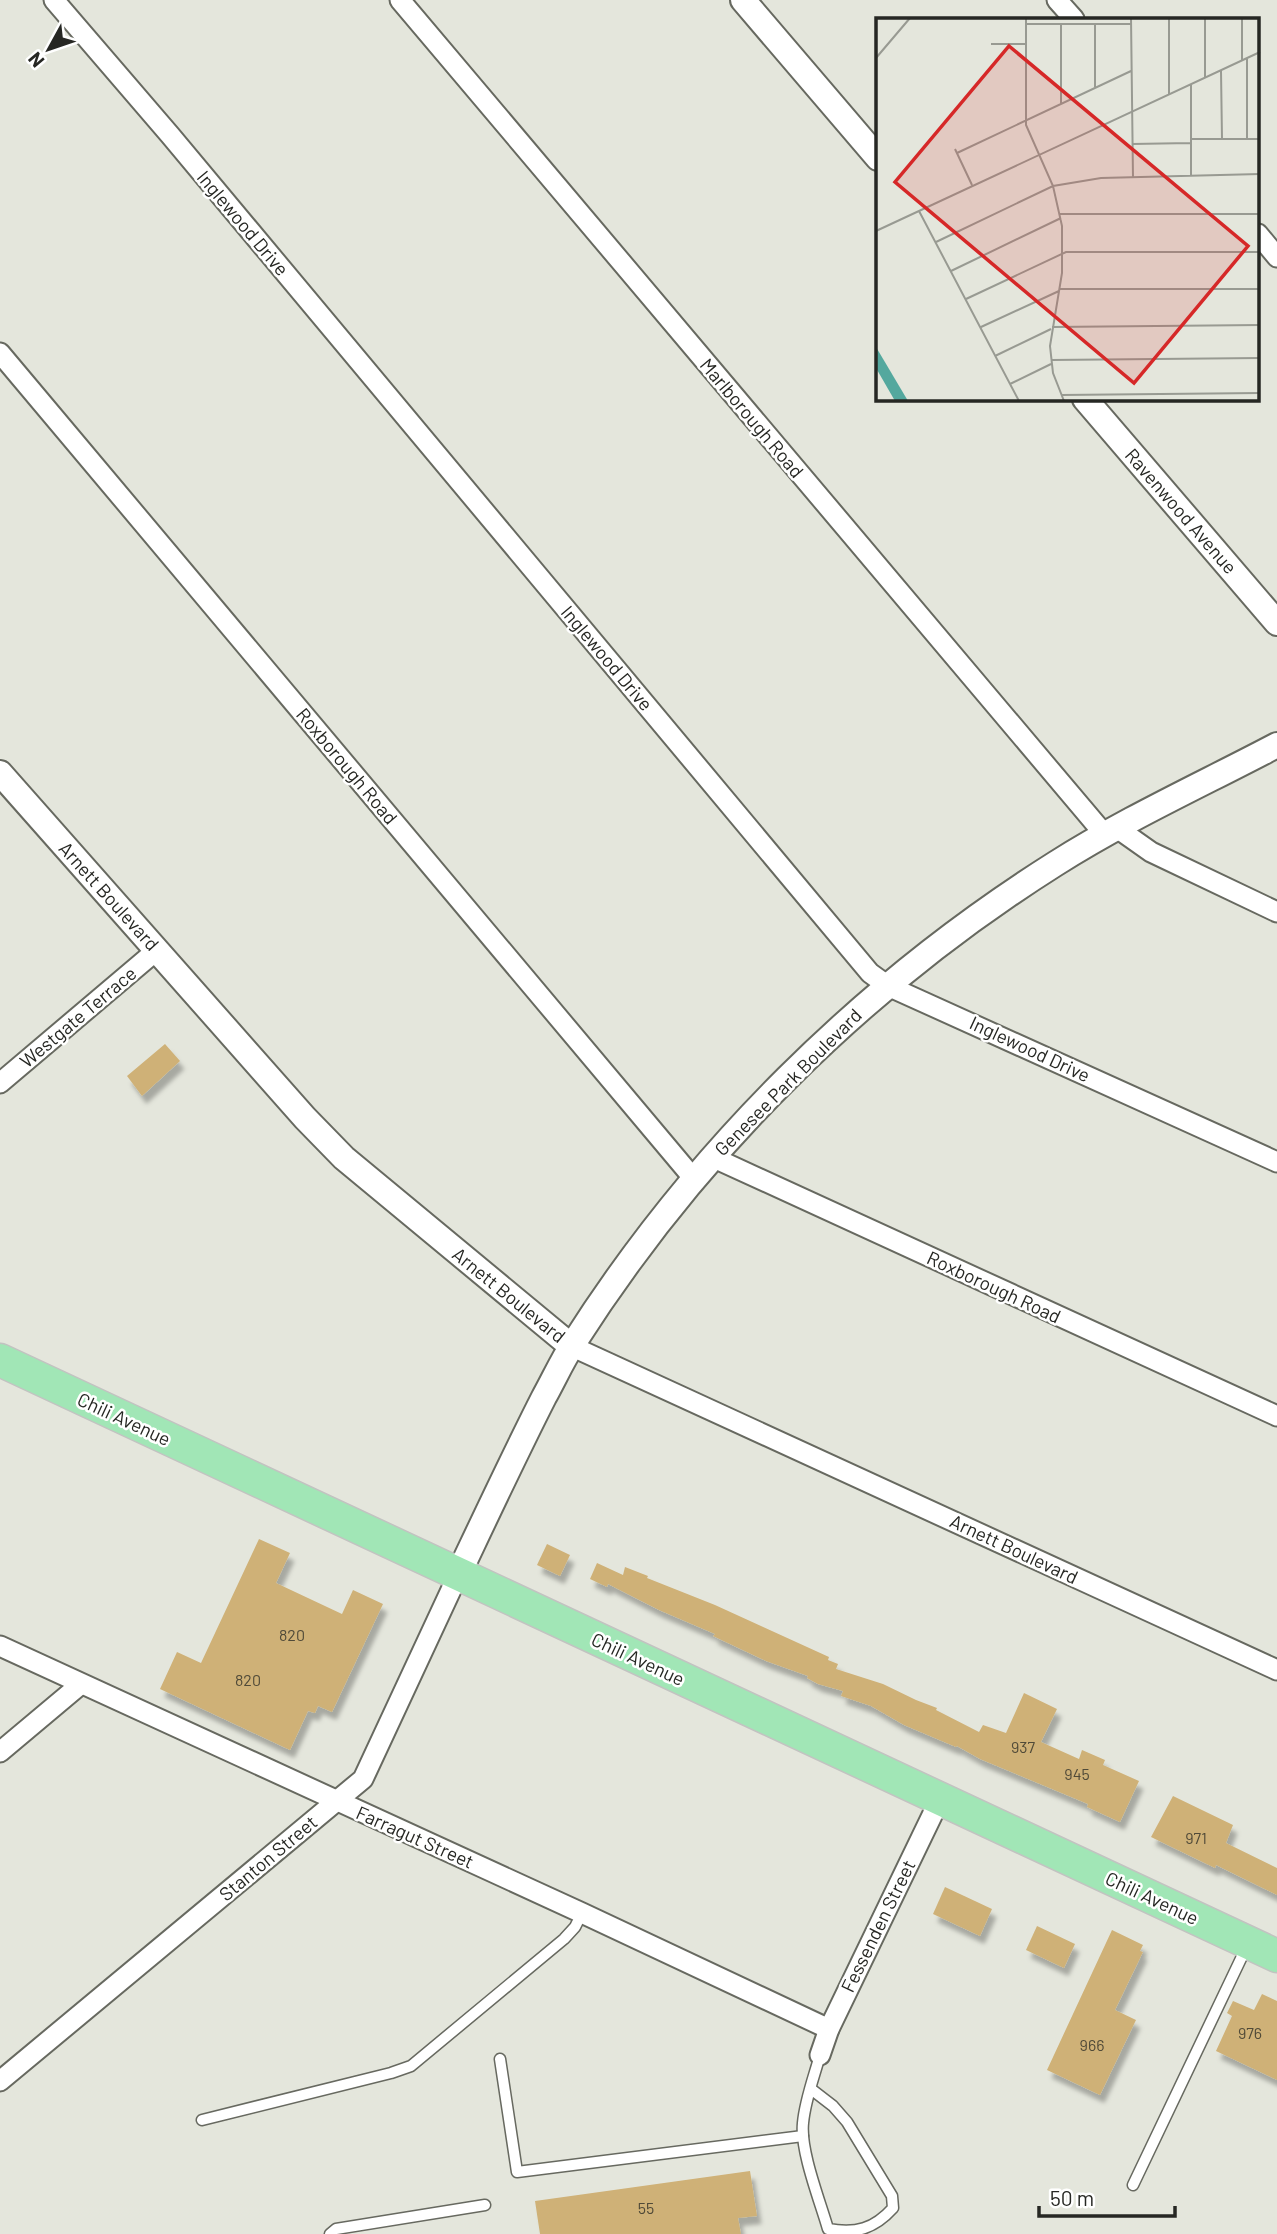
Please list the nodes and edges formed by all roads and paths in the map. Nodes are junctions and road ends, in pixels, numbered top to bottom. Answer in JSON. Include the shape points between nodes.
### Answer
{"nodes":[{"id":1,"x":54,"y":0,"type":"edge"},
{"id":2,"x":400,"y":0,"type":"edge"},
{"id":3,"x":743,"y":0,"type":"edge"},
{"id":4,"x":1058,"y":0,"type":"edge"},
{"id":5,"x":1073,"y":18,"type":"edge"},
{"id":6,"x":876,"y":156,"type":"edge"},
{"id":7,"x":1260,"y":236,"type":"edge"},
{"id":8,"x":1277,"y":257,"type":"edge"},
{"id":9,"x":0,"y":353,"type":"edge"},
{"id":10,"x":1087,"y":401,"type":"edge"},
{"id":11,"x":1277,"y":623,"type":"edge"},
{"id":12,"x":1277,"y":745,"type":"edge"},
{"id":13,"x":0,"y":774,"type":"edge"},
{"id":14,"x":1111,"y":832,"type":"junction"},
{"id":15,"x":1277,"y":912,"type":"edge"},
{"id":16,"x":157,"y":950,"type":"junction"},
{"id":17,"x":888,"y":986,"type":"junction"},
{"id":18,"x":0,"y":1083,"type":"edge"},
{"id":19,"x":712,"y":1157,"type":"junction"},
{"id":20,"x":1277,"y":1162,"type":"edge"},
{"id":21,"x":694,"y":1179,"type":"junction"},
{"id":22,"x":571,"y":1346,"type":"junction"},
{"id":23,"x":0,"y":1360,"type":"edge"},
{"id":24,"x":1277,"y":1416,"type":"edge"},
{"id":25,"x":458,"y":1575,"type":"junction"},
{"id":26,"x":0,"y":1646,"type":"edge"},
{"id":27,"x":1277,"y":1670,"type":"edge"},
{"id":28,"x":81,"y":1684,"type":"junction"},
{"id":29,"x":0,"y":1752,"type":"edge"},
{"id":30,"x":940,"y":1799,"type":"junction"},
{"id":31,"x":337,"y":1801,"type":"junction"},
{"id":32,"x":582,"y":1913,"type":"junction"},
{"id":33,"x":1263,"y":1949,"type":"edge"},
{"id":34,"x":829,"y":2029,"type":"junction"},
{"id":35,"x":820,"y":2054,"type":"joint"},
{"id":36,"x":500,"y":2059,"type":"dead end"},
{"id":37,"x":0,"y":2081,"type":"edge"},
{"id":38,"x":811,"y":2089,"type":"junction"},
{"id":39,"x":202,"y":2120,"type":"dead end"},
{"id":40,"x":803,"y":2136,"type":"junction"},
{"id":41,"x":1133,"y":2185,"type":"dead end"},
{"id":42,"x":485,"y":2205,"type":"dead end"},
{"id":43,"x":330,"y":2234,"type":"edge"}],
"edges":[{"from":1,"to":17,"type":"street","name":"Inglewood Drive","via":[[870,973]]},
{"from":2,"to":14,"type":"street","name":"Marlborough Road"},
{"from":3,"to":6,"type":"street"},
{"from":4,"to":5,"type":"street"},
{"from":7,"to":8,"type":"street"},
{"from":9,"to":21,"type":"street","name":"Roxborough Road"},
{"from":10,"to":11,"type":"street","name":"Ravenwood Avenue"},
{"from":12,"to":14,"type":"street","name":"Genesee Park Boulevard"},
{"from":13,"to":16,"type":"street","name":"Arnett Boulevard"},
{"from":14,"to":15,"type":"street","name":"Marlborough Road"},
{"from":14,"to":17,"type":"street","name":"Genesee Park Boulevard","via":[[1003,898]]},
{"from":16,"to":18,"type":"street","name":"Westgate Terrace"},
{"from":16,"to":22,"type":"street","name":"Arnett Boulevard","via":[[344,1158]]},
{"from":17,"to":19,"type":"street","name":"Genesee Park Boulevard","via":[[784,1082]]},
{"from":17,"to":20,"type":"street","name":"Inglewood Drive"},
{"from":19,"to":21,"type":"street","name":"Genesee Park Boulevard"},
{"from":19,"to":24,"type":"street","name":"Roxborough Road"},
{"from":21,"to":22,"type":"street","name":"Genesee Park Boulevard","via":[[636,1250]]},
{"from":22,"to":25,"type":"street","name":"Genesee Park Boulevard"},
{"from":22,"to":27,"type":"street","name":"Arnett Boulevard"},
{"from":23,"to":25,"type":"main road","name":"Chili Avenue"},
{"from":25,"to":30,"type":"main road","name":"Chili Avenue"},
{"from":25,"to":31,"type":"street","name":"Stanton Street","via":[[369,1770]]},
{"from":26,"to":28,"type":"street","name":"Farragut Street"},
{"from":28,"to":29,"type":"street"},
{"from":28,"to":31,"type":"street","name":"Farragut Street"},
{"from":30,"to":33,"type":"main road","name":"Chili Avenue"},
{"from":30,"to":34,"type":"street","name":"Fessenden Street"},
{"from":31,"to":32,"type":"street","name":"Farragut Street"},
{"from":31,"to":37,"type":"street","name":"Stanton Street"},
{"from":32,"to":34,"type":"street","name":"Farragut Street"},
{"from":32,"to":39,"type":"lane","via":[[564,1939],[411,2066]]},
{"from":33,"to":41,"type":"lane"},
{"from":34,"to":35,"type":"street","name":"Fessenden Street"},
{"from":35,"to":38,"type":"lane"},
{"from":36,"to":40,"type":"lane","via":[[517,2172]]},
{"from":38,"to":40,"type":"lane"},
{"from":38,"to":40,"type":"lane","via":[[847,2122],[892,2196],[893,2208],[883,2219],[870,2228],[843,2234],[828,2229]]},
{"from":42,"to":43,"type":"lane","via":[[336,2229]]}]}
